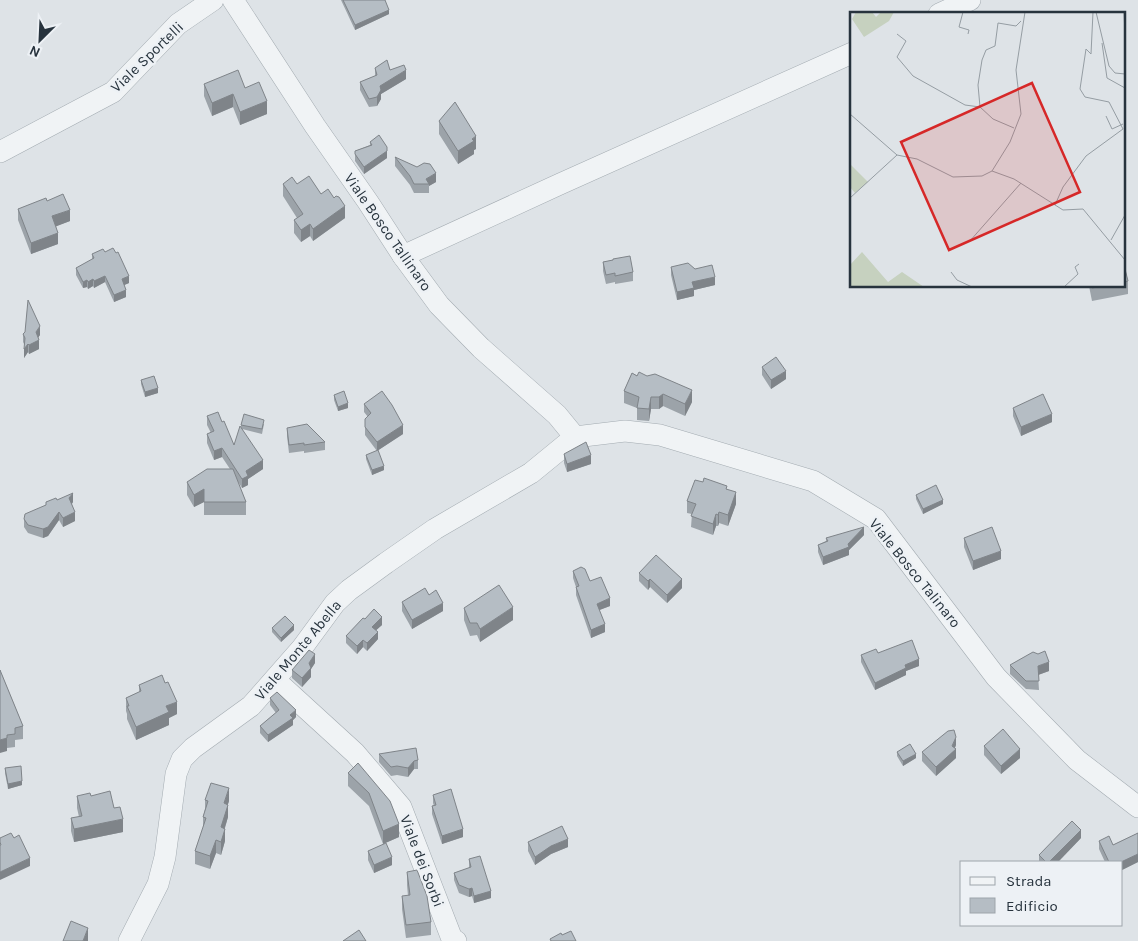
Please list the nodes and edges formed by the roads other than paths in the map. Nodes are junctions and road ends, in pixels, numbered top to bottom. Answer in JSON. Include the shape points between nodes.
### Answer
{"nodes":[{"id":1,"x":213,"y":0,"type":"edge"},
{"id":2,"x":234,"y":0,"type":"edge"},
{"id":3,"x":970,"y":0,"type":"edge"},
{"id":4,"x":943,"y":12,"type":"edge"},
{"id":5,"x":850,"y":54,"type":"edge"},
{"id":6,"x":0,"y":152,"type":"edge"},
{"id":7,"x":403,"y":256,"type":"junction"},
{"id":8,"x":575,"y":437,"type":"junction"},
{"id":9,"x":275,"y":680,"type":"junction"},
{"id":10,"x":1138,"y":806,"type":"edge"},
{"id":11,"x":453,"y":940,"type":"edge"},
{"id":12,"x":129,"y":941,"type":"edge"}],
"edges":[{"from":1,"to":6,"type":"street","name":"Viale Sportelli","via":[[178,24],[113,92]]},
{"from":2,"to":7,"type":"street","name":"Viale Bosco Tallinaro","via":[[282,78]]},
{"from":3,"to":4,"type":"street"},
{"from":5,"to":7,"type":"street"},
{"from":7,"to":8,"type":"street","name":"Viale Bosco Tallinaro","via":[[439,305],[481,348],[557,416]]},
{"from":8,"to":9,"type":"street","name":"Viale Monte Abella","via":[[531,473],[435,529],[349,590]]},
{"from":8,"to":10,"type":"street","name":"Viale Bosco Talinaro","via":[[625,431],[660,435],[813,481],[876,519],[996,677],[1077,760]]},
{"from":9,"to":11,"type":"street","name":"Viale dei Sorbi","via":[[355,753],[401,807]]},
{"from":9,"to":12,"type":"street","name":"Viale Monte Abella","via":[[251,706],[192,748],[182,759],[176,774],[165,857],[158,884]]}]}
